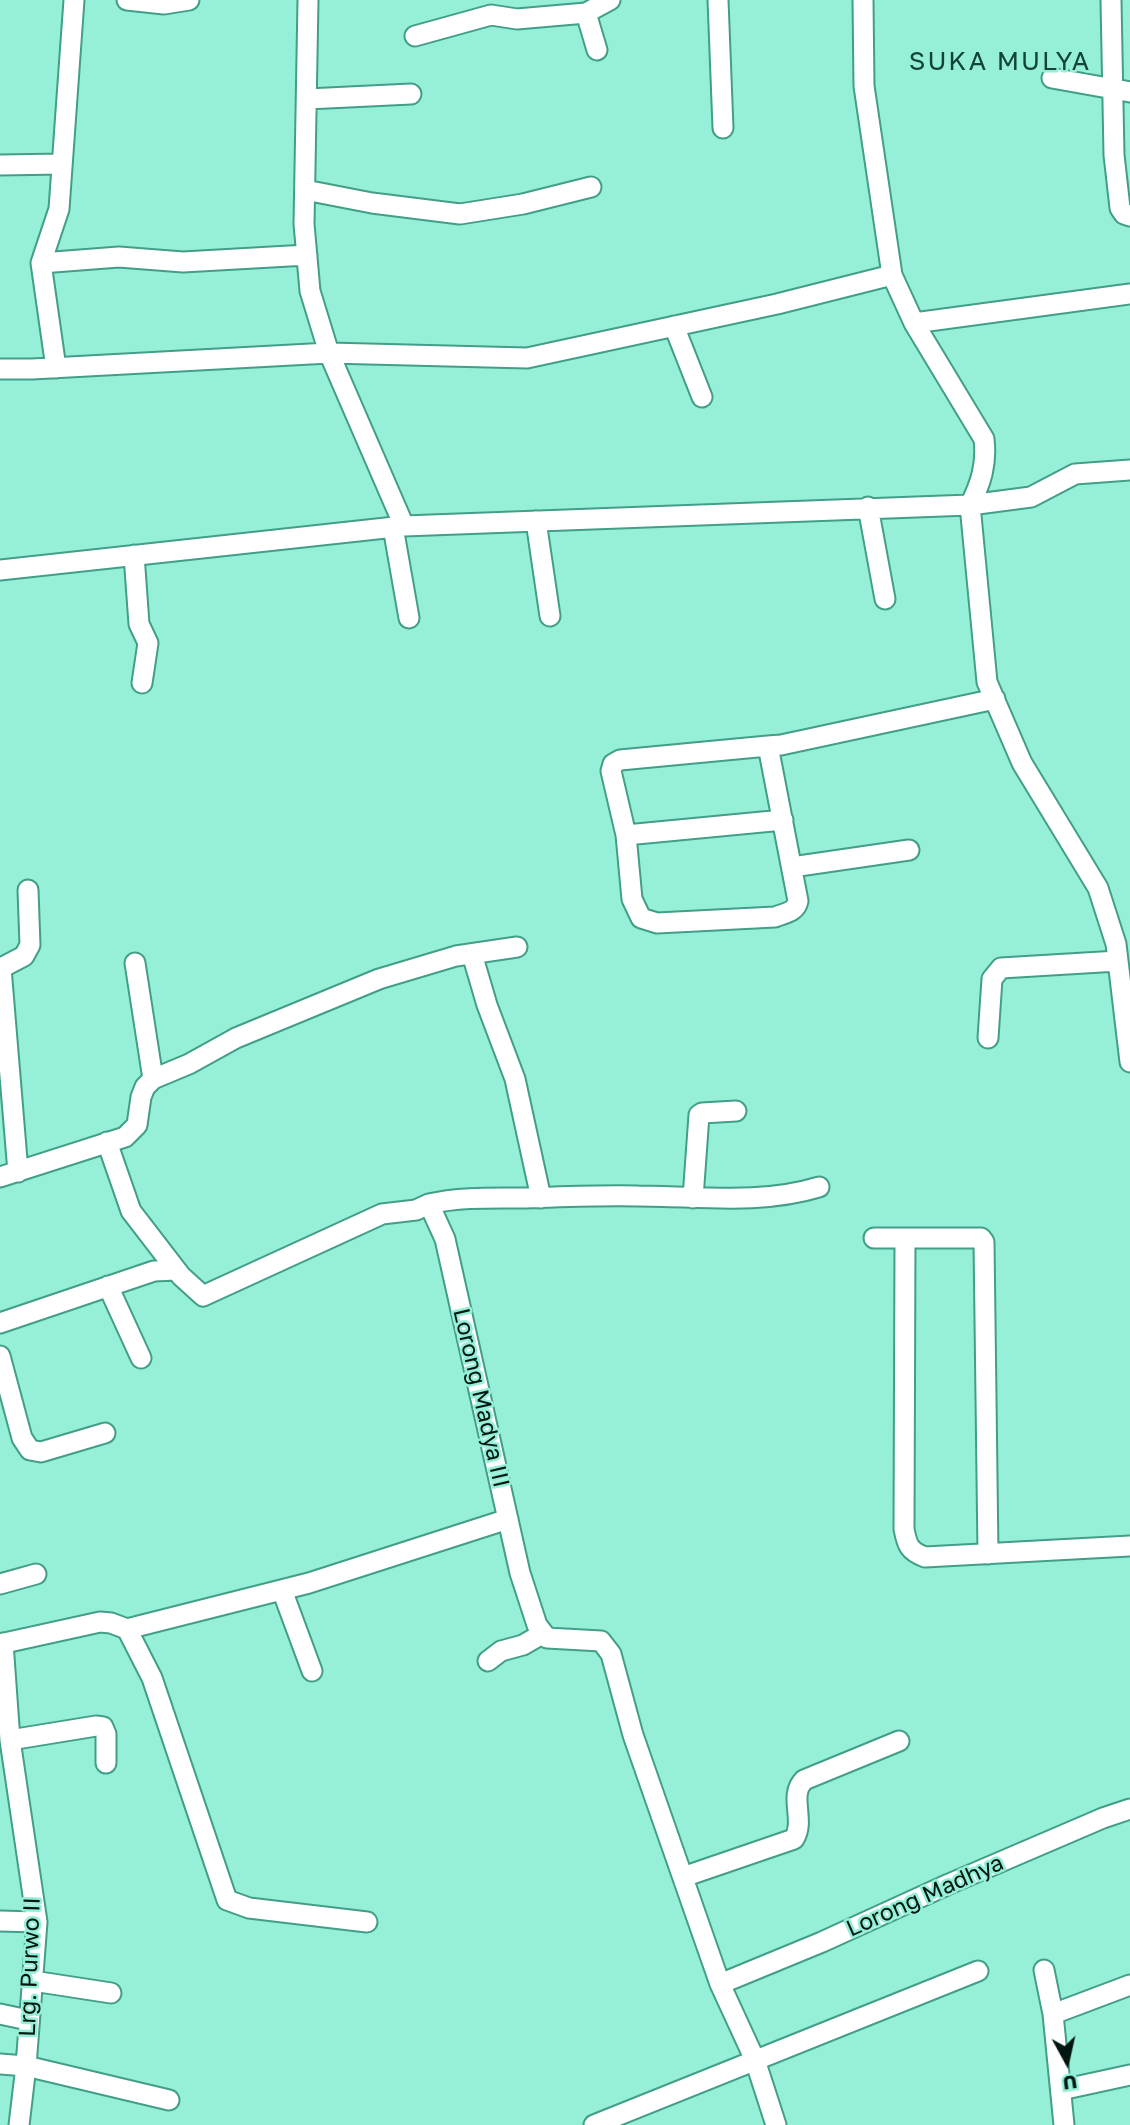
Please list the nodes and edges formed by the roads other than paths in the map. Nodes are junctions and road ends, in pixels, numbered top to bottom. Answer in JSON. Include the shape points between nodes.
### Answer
{"nodes":[{"id":1,"x":75,"y":0,"type":"edge"},
{"id":2,"x":127,"y":0,"type":"edge"},
{"id":3,"x":189,"y":0,"type":"edge"},
{"id":4,"x":309,"y":0,"type":"edge"},
{"id":5,"x":610,"y":0,"type":"edge"},
{"id":6,"x":718,"y":0,"type":"edge"},
{"id":7,"x":863,"y":0,"type":"edge"},
{"id":8,"x":1111,"y":0,"type":"edge"},
{"id":9,"x":489,"y":7,"type":"edge"},
{"id":10,"x":586,"y":13,"type":"junction"},
{"id":11,"x":415,"y":36,"type":"dead end"},
{"id":12,"x":597,"y":50,"type":"dead end"},
{"id":13,"x":1052,"y":78,"type":"dead end"},
{"id":14,"x":1122,"y":90,"type":"edge"},
{"id":15,"x":411,"y":94,"type":"dead end"},
{"id":16,"x":307,"y":99,"type":"junction"},
{"id":17,"x":723,"y":128,"type":"dead end"},
{"id":18,"x":62,"y":164,"type":"junction"},
{"id":19,"x":0,"y":165,"type":"edge"},
{"id":20,"x":591,"y":187,"type":"dead end"},
{"id":21,"x":305,"y":190,"type":"junction"},
{"id":22,"x":1130,"y":216,"type":"edge"},
{"id":23,"x":307,"y":255,"type":"junction"},
{"id":24,"x":41,"y":263,"type":"junction"},
{"id":25,"x":892,"y":275,"type":"junction"},
{"id":26,"x":1130,"y":295,"type":"edge"},
{"id":27,"x":914,"y":323,"type":"junction"},
{"id":28,"x":674,"y":326,"type":"junction"},
{"id":29,"x":329,"y":353,"type":"junction"},
{"id":30,"x":55,"y":368,"type":"junction"},
{"id":31,"x":0,"y":369,"type":"edge"},
{"id":32,"x":702,"y":397,"type":"dead end"},
{"id":33,"x":1130,"y":470,"type":"edge"},
{"id":34,"x":970,"y":505,"type":"junction"},
{"id":35,"x":868,"y":507,"type":"junction"},
{"id":36,"x":536,"y":521,"type":"junction"},
{"id":37,"x":398,"y":527,"type":"junction"},
{"id":38,"x":134,"y":555,"type":"junction"},
{"id":39,"x":0,"y":569,"type":"edge"},
{"id":40,"x":885,"y":599,"type":"dead end"},
{"id":41,"x":551,"y":616,"type":"dead end"},
{"id":42,"x":409,"y":618,"type":"dead end"},
{"id":43,"x":142,"y":683,"type":"dead end"},
{"id":44,"x":995,"y":699,"type":"junction"},
{"id":45,"x":768,"y":746,"type":"junction"},
{"id":46,"x":783,"y":820,"type":"junction"},
{"id":47,"x":626,"y":835,"type":"junction"},
{"id":48,"x":909,"y":850,"type":"dead end"},
{"id":49,"x":792,"y":867,"type":"junction"},
{"id":50,"x":28,"y":890,"type":"dead end"},
{"id":51,"x":517,"y":947,"type":"dead end"},
{"id":52,"x":472,"y":954,"type":"junction"},
{"id":53,"x":1118,"y":961,"type":"junction"},
{"id":54,"x":135,"y":963,"type":"dead end"},
{"id":55,"x":988,"y":1038,"type":"dead end"},
{"id":56,"x":1130,"y":1062,"type":"edge"},
{"id":57,"x":153,"y":1079,"type":"junction"},
{"id":58,"x":6,"y":1092,"type":"edge"},
{"id":59,"x":736,"y":1111,"type":"dead end"},
{"id":60,"x":107,"y":1142,"type":"junction"},
{"id":61,"x":9,"y":1174,"type":"edge"},
{"id":62,"x":819,"y":1186,"type":"dead end"},
{"id":63,"x":541,"y":1198,"type":"junction"},
{"id":64,"x":693,"y":1198,"type":"junction"},
{"id":65,"x":429,"y":1204,"type":"junction"},
{"id":66,"x":874,"y":1238,"type":"dead end"},
{"id":67,"x":905,"y":1238,"type":"junction"},
{"id":68,"x":176,"y":1270,"type":"junction"},
{"id":69,"x":108,"y":1286,"type":"junction"},
{"id":70,"x":0,"y":1323,"type":"edge"},
{"id":71,"x":0,"y":1356,"type":"edge"},
{"id":72,"x":141,"y":1357,"type":"dead end"},
{"id":73,"x":105,"y":1433,"type":"dead end"},
{"id":74,"x":508,"y":1519,"type":"junction"},
{"id":75,"x":1130,"y":1546,"type":"edge"},
{"id":76,"x":988,"y":1554,"type":"junction"},
{"id":77,"x":36,"y":1574,"type":"dead end"},
{"id":78,"x":0,"y":1584,"type":"edge"},
{"id":79,"x":282,"y":1590,"type":"junction"},
{"id":80,"x":127,"y":1629,"type":"junction"},
{"id":81,"x":542,"y":1633,"type":"junction"},
{"id":82,"x":2,"y":1644,"type":"edge"},
{"id":83,"x":488,"y":1661,"type":"dead end"},
{"id":84,"x":312,"y":1671,"type":"dead end"},
{"id":85,"x":10,"y":1740,"type":"junction"},
{"id":86,"x":899,"y":1741,"type":"dead end"},
{"id":87,"x":106,"y":1763,"type":"dead end"},
{"id":88,"x":1130,"y":1809,"type":"edge"},
{"id":89,"x":683,"y":1877,"type":"junction"},
{"id":90,"x":0,"y":1921,"type":"edge"},
{"id":91,"x":37,"y":1922,"type":"junction"},
{"id":92,"x":367,"y":1922,"type":"dead end"},
{"id":93,"x":1044,"y":1970,"type":"dead end"},
{"id":94,"x":978,"y":1971,"type":"dead end"},
{"id":95,"x":33,"y":1981,"type":"junction"},
{"id":96,"x":720,"y":1984,"type":"junction"},
{"id":97,"x":1130,"y":1984,"type":"edge"},
{"id":98,"x":111,"y":1993,"type":"dead end"},
{"id":99,"x":0,"y":2014,"type":"edge"},
{"id":100,"x":1053,"y":2014,"type":"junction"},
{"id":101,"x":28,"y":2020,"type":"junction"},
{"id":102,"x":755,"y":2060,"type":"junction"},
{"id":103,"x":0,"y":2064,"type":"edge"},
{"id":104,"x":26,"y":2066,"type":"junction"},
{"id":105,"x":1130,"y":2075,"type":"edge"},
{"id":106,"x":1061,"y":2090,"type":"junction"},
{"id":107,"x":169,"y":2100,"type":"dead end"},
{"id":108,"x":19,"y":2125,"type":"edge"},
{"id":109,"x":594,"y":2125,"type":"edge"},
{"id":110,"x":776,"y":2125,"type":"edge"},
{"id":111,"x":1064,"y":2125,"type":"edge"}],
"edges":[{"from":1,"to":18,"type":"street"},
{"from":2,"to":3,"type":"street","via":[[164,4]]},
{"from":4,"to":16,"type":"street"},
{"from":5,"to":10,"type":"street"},
{"from":6,"to":17,"type":"street"},
{"from":7,"to":25,"type":"street","via":[[864,86]]},
{"from":8,"to":14,"type":"street"},
{"from":9,"to":10,"type":"street","via":[[517,19]]},
{"from":9,"to":11,"type":"street"},
{"from":10,"to":12,"type":"street"},
{"from":13,"to":14,"type":"street"},
{"from":14,"to":22,"type":"street","via":[[1114,155],[1120,208]]},
{"from":15,"to":16,"type":"street"},
{"from":16,"to":21,"type":"street"},
{"from":18,"to":19,"type":"street"},
{"from":18,"to":24,"type":"street","via":[[59,209]]},
{"from":20,"to":21,"type":"street","via":[[460,214]]},
{"from":21,"to":23,"type":"street"},
{"from":23,"to":24,"type":"street","via":[[183,262],[119,257]]},
{"from":23,"to":29,"type":"street","via":[[310,291]]},
{"from":24,"to":30,"type":"street"},
{"from":25,"to":27,"type":"street"},
{"from":25,"to":28,"type":"street"},
{"from":26,"to":27,"type":"street"},
{"from":27,"to":34,"type":"street","via":[[984,439],[982,481]]},
{"from":28,"to":29,"type":"street","via":[[527,358]]},
{"from":28,"to":32,"type":"street"},
{"from":29,"to":30,"type":"street"},
{"from":29,"to":37,"type":"street"},
{"from":30,"to":31,"type":"street"},
{"from":33,"to":34,"type":"street","via":[[1075,474],[1031,497]]},
{"from":34,"to":35,"type":"street"},
{"from":34,"to":44,"type":"street","via":[[987,682]]},
{"from":35,"to":36,"type":"street"},
{"from":35,"to":40,"type":"street"},
{"from":36,"to":37,"type":"street"},
{"from":36,"to":41,"type":"street"},
{"from":37,"to":38,"type":"street"},
{"from":37,"to":42,"type":"street"},
{"from":38,"to":39,"type":"street"},
{"from":38,"to":43,"type":"street","via":[[139,624],[148,643]]},
{"from":44,"to":45,"type":"street"},
{"from":44,"to":53,"type":"street","via":[[1022,763],[1098,887]]},
{"from":45,"to":46,"type":"street"},
{"from":45,"to":47,"type":"street","via":[[613,764]]},
{"from":46,"to":47,"type":"street"},
{"from":46,"to":49,"type":"street"},
{"from":47,"to":49,"type":"street","via":[[632,899],[641,918],[657,923],[792,911],[798,901]]},
{"from":48,"to":49,"type":"street"},
{"from":50,"to":58,"type":"street","via":[[30,945],[24,956],[1,968]]},
{"from":51,"to":52,"type":"street"},
{"from":52,"to":57,"type":"street","via":[[338,995]]},
{"from":52,"to":63,"type":"street","via":[[515,1079]]},
{"from":53,"to":55,"type":"street","via":[[1001,968],[992,979]]},
{"from":53,"to":56,"type":"street"},
{"from":54,"to":57,"type":"street"},
{"from":57,"to":60,"type":"street","via":[[141,1097],[137,1125],[125,1137]]},
{"from":58,"to":61,"type":"street"},
{"from":59,"to":64,"type":"street","via":[[699,1115]]},
{"from":60,"to":61,"type":"street"},
{"from":60,"to":68,"type":"street","via":[[131,1211]]},
{"from":62,"to":64,"type":"street","via":[[788,1195]]},
{"from":63,"to":64,"type":"street"},
{"from":63,"to":65,"type":"street"},
{"from":65,"to":68,"type":"street","via":[[382,1214],[208,1295],[203,1296]]},
{"from":65,"to":74,"type":"street","name":"Lorong Madya III","via":[[445,1238]]},
{"from":66,"to":67,"type":"street"},
{"from":67,"to":76,"type":"street","via":[[981,1238],[984,1242]]},
{"from":67,"to":76,"type":"street","via":[[907,1546],[925,1557]]},
{"from":68,"to":69,"type":"street","via":[[154,1271]]},
{"from":69,"to":70,"type":"street"},
{"from":69,"to":72,"type":"street"},
{"from":71,"to":73,"type":"street","via":[[22,1438],[30,1450],[41,1452]]},
{"from":74,"to":79,"type":"street"},
{"from":74,"to":81,"type":"street","name":"Lorong Madya III","via":[[520,1573]]},
{"from":75,"to":76,"type":"street"},
{"from":77,"to":78,"type":"street"},
{"from":79,"to":80,"type":"street"},
{"from":79,"to":84,"type":"street"},
{"from":80,"to":82,"type":"street","name":"Lrg. Purwo II","via":[[100,1622]]},
{"from":80,"to":92,"type":"street","via":[[152,1678],[227,1900],[249,1908]]},
{"from":81,"to":83,"type":"street"},
{"from":81,"to":89,"type":"street","via":[[547,1638],[601,1641],[611,1654],[632,1735]]},
{"from":82,"to":85,"type":"street","name":"Lrg. Purwo II"},
{"from":85,"to":87,"type":"street","via":[[103,1727]]},
{"from":85,"to":91,"type":"street","name":"Lrg. Purwo II"},
{"from":86,"to":89,"type":"street","via":[[804,1780],[796,1791],[799,1822],[794,1839]]},
{"from":88,"to":96,"type":"street","name":"Lorong Madhya"},
{"from":89,"to":96,"type":"street"},
{"from":90,"to":91,"type":"street"},
{"from":91,"to":95,"type":"street","name":"Lrg. Purwo II"},
{"from":93,"to":100,"type":"street"},
{"from":94,"to":102,"type":"street"},
{"from":95,"to":98,"type":"street"},
{"from":95,"to":101,"type":"street","name":"Lrg. Purwo II"},
{"from":96,"to":102,"type":"street"},
{"from":97,"to":100,"type":"street"},
{"from":99,"to":101,"type":"street"},
{"from":100,"to":106,"type":"street"},
{"from":101,"to":104,"type":"street","name":"Lrg. Purwo II"},
{"from":102,"to":109,"type":"street"},
{"from":102,"to":110,"type":"street"},
{"from":103,"to":104,"type":"street"},
{"from":104,"to":107,"type":"street"},
{"from":104,"to":108,"type":"street","name":"Lrg. Purwo II"},
{"from":105,"to":106,"type":"street"},
{"from":106,"to":111,"type":"street"}]}
